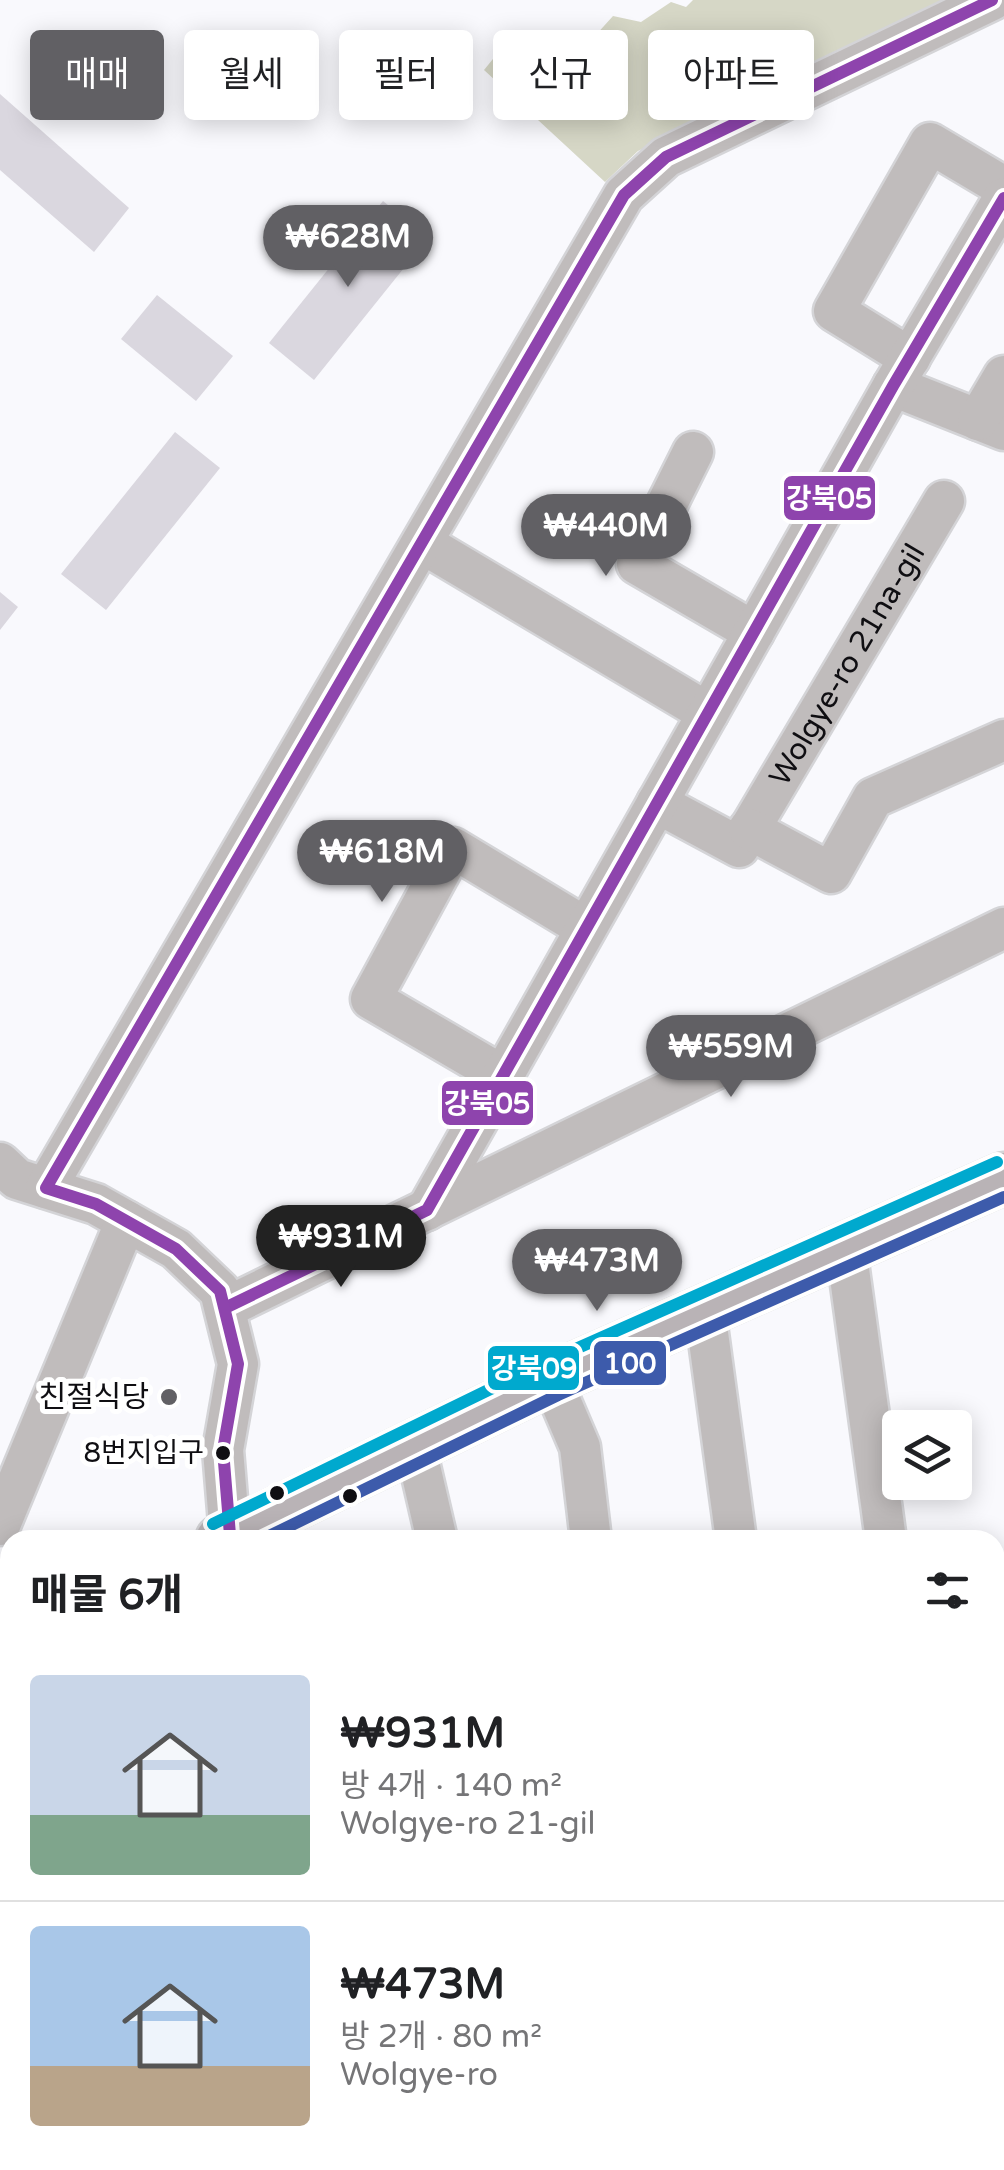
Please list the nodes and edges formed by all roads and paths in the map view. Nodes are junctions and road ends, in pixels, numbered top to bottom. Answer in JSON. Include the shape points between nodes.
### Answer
{"nodes":[{"id":1,"x":992,"y":0,"type":"edge"},
{"id":2,"x":1004,"y":187,"type":"edge"},
{"id":3,"x":1004,"y":198,"type":"edge"},
{"id":4,"x":902,"y":372,"type":"junction"},
{"id":5,"x":1004,"y":376,"type":"edge"},
{"id":6,"x":991,"y":425,"type":"edge"},
{"id":7,"x":693,"y":452,"type":"dead end"},
{"id":8,"x":944,"y":501,"type":"dead end"},
{"id":9,"x":422,"y":543,"type":"junction"},
{"id":10,"x":754,"y":632,"type":"junction"},
{"id":11,"x":708,"y":713,"type":"junction"},
{"id":12,"x":1004,"y":740,"type":"edge"},
{"id":13,"x":657,"y":803,"type":"junction"},
{"id":14,"x":750,"y":829,"type":"junction"},
{"id":15,"x":586,"y":928,"type":"junction"},
{"id":16,"x":1004,"y":928,"type":"edge"},
{"id":17,"x":502,"y":1076,"type":"junction"},
{"id":18,"x":0,"y":1163,"type":"edge"},
{"id":19,"x":1004,"y":1178,"type":"edge"},
{"id":20,"x":46,"y":1188,"type":"junction"},
{"id":21,"x":426,"y":1210,"type":"junction"},
{"id":22,"x":126,"y":1221,"type":"junction"},
{"id":23,"x":846,"y":1248,"type":"junction"},
{"id":24,"x":224,"y":1308,"type":"junction"},
{"id":25,"x":705,"y":1311,"type":"junction"},
{"id":26,"x":551,"y":1378,"type":"junction"},
{"id":27,"x":415,"y":1445,"type":"junction"},
{"id":28,"x":0,"y":1526,"type":"edge"},
{"id":29,"x":225,"y":1530,"type":"edge"},
{"id":30,"x":241,"y":1530,"type":"edge"},
{"id":31,"x":436,"y":1530,"type":"edge"},
{"id":32,"x":590,"y":1530,"type":"edge"},
{"id":33,"x":735,"y":1530,"type":"edge"},
{"id":34,"x":885,"y":1530,"type":"edge"}],
"edges":[{"from":1,"to":9,"type":"street","via":[[666,157],[624,195]]},
{"from":2,"to":4,"type":"street","via":[[930,143],[834,312]]},
{"from":3,"to":4,"type":"street"},
{"from":4,"to":6,"type":"street"},
{"from":4,"to":10,"type":"street"},
{"from":5,"to":6,"type":"street"},
{"from":7,"to":10,"type":"street","via":[[638,564]]},
{"from":8,"to":14,"type":"street","name":"Wolgye-ro 21na-gil"},
{"from":9,"to":11,"type":"street"},
{"from":9,"to":20,"type":"street"},
{"from":10,"to":11,"type":"street"},
{"from":11,"to":13,"type":"street"},
{"from":12,"to":14,"type":"street","via":[[873,798],[831,873]]},
{"from":13,"to":14,"type":"street","via":[[740,846]]},
{"from":13,"to":15,"type":"street"},
{"from":15,"to":17,"type":"street"},
{"from":15,"to":17,"type":"street","via":[[453,848],[370,998]]},
{"from":16,"to":21,"type":"street"},
{"from":17,"to":21,"type":"street"},
{"from":18,"to":20,"type":"street","via":[[17,1179]]},
{"from":19,"to":23,"type":"main road"},
{"from":20,"to":22,"type":"street"},
{"from":21,"to":24,"type":"street"},
{"from":22,"to":24,"type":"street","via":[[176,1248],[220,1291]]},
{"from":22,"to":28,"type":"street"},
{"from":23,"to":25,"type":"main road"},
{"from":23,"to":34,"type":"street"},
{"from":24,"to":29,"type":"street","via":[[238,1364],[223,1450]]},
{"from":25,"to":26,"type":"main road"},
{"from":25,"to":33,"type":"street"},
{"from":26,"to":27,"type":"main road"},
{"from":26,"to":32,"type":"street","via":[[580,1447]]},
{"from":27,"to":30,"type":"main road"},
{"from":27,"to":31,"type":"street"}]}
